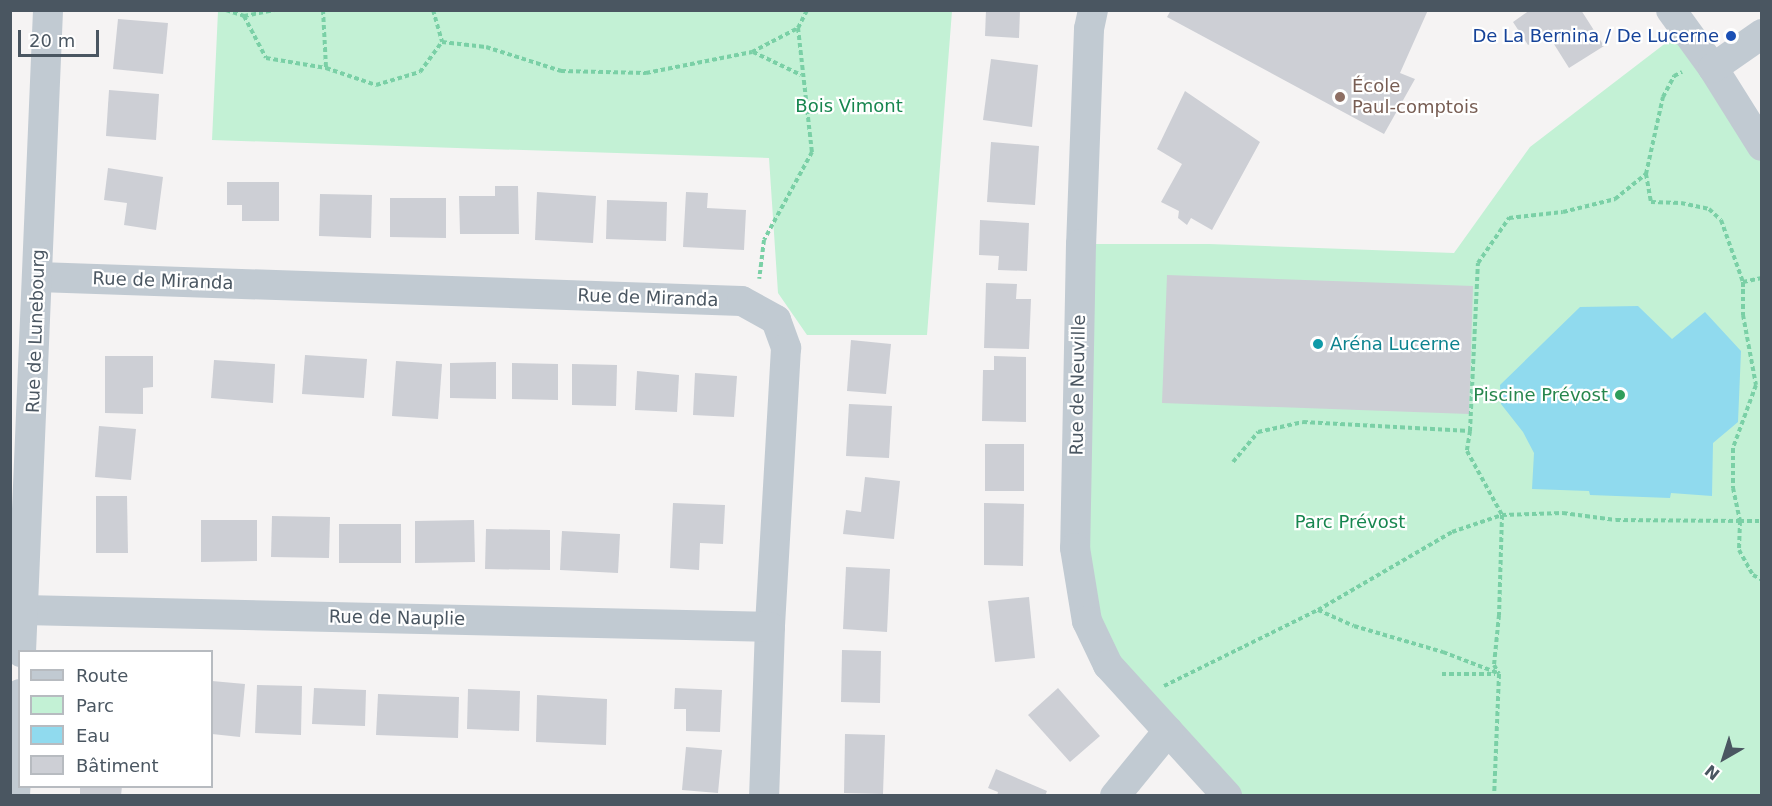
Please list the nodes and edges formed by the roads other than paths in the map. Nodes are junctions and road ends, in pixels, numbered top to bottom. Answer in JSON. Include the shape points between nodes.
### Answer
{"nodes":[{"id":1,"x":48,"y":10,"type":"edge"},
{"id":2,"x":1093,"y":10,"type":"edge"},
{"id":3,"x":1671,"y":10,"type":"edge"},
{"id":4,"x":1761,"y":34,"type":"edge"},
{"id":5,"x":1710,"y":63,"type":"junction"},
{"id":6,"x":1761,"y":146,"type":"edge"},
{"id":7,"x":38,"y":277,"type":"junction"},
{"id":8,"x":23,"y":609,"type":"junction"},
{"id":9,"x":770,"y":627,"type":"junction"},
{"id":10,"x":21,"y":650,"type":"edge"},
{"id":11,"x":1168,"y":731,"type":"junction"},
{"id":12,"x":18,"y":734,"type":"edge"},
{"id":13,"x":15,"y":795,"type":"edge"},
{"id":14,"x":764,"y":795,"type":"edge"},
{"id":15,"x":1115,"y":795,"type":"edge"},
{"id":16,"x":1227,"y":795,"type":"edge"}],
"edges":[{"from":1,"to":7,"type":"street","name":"Rue de Lunebourg"},
{"from":2,"to":11,"type":"street","name":"Rue de Neuville","via":[[1089,29],[1081,244],[1075,548],[1087,621],[1108,665]]},
{"from":3,"to":5,"type":"street"},
{"from":4,"to":5,"type":"street"},
{"from":5,"to":6,"type":"street"},
{"from":7,"to":8,"type":"street","name":"Rue de Lunebourg"},
{"from":7,"to":9,"type":"street","name":"Rue de Miranda","via":[[742,301],[776,320],[786,348]]},
{"from":8,"to":9,"type":"street","name":"Rue de Nauplie"},
{"from":8,"to":10,"type":"street","name":"Rue de Lunebourg"},
{"from":9,"to":14,"type":"street","name":"Rue de Miranda"},
{"from":11,"to":15,"type":"street"},
{"from":11,"to":16,"type":"street","name":"Rue de Neuville"},
{"from":12,"to":13,"type":"street"}]}
